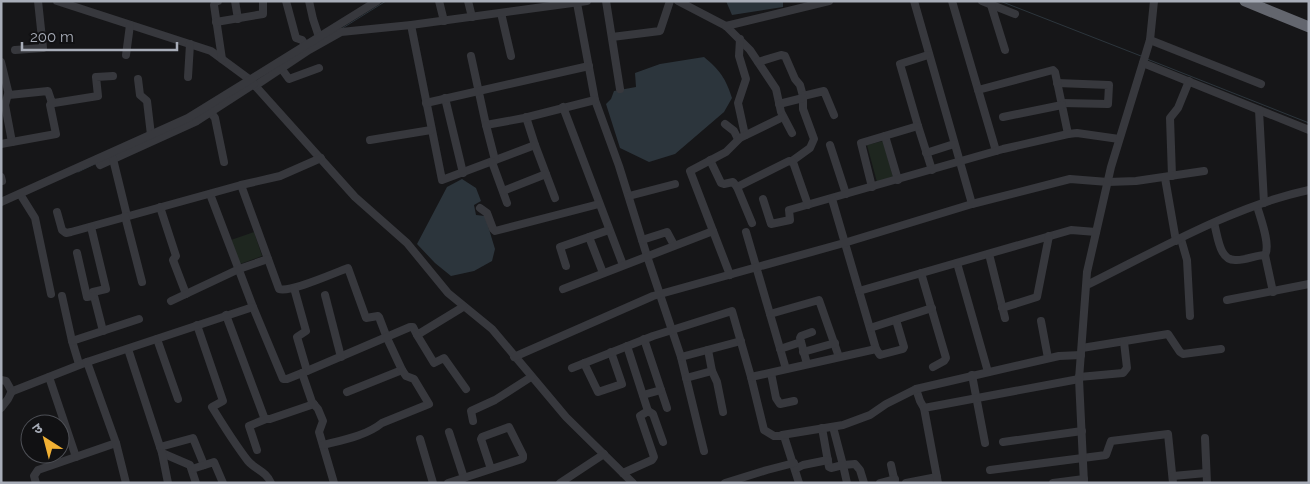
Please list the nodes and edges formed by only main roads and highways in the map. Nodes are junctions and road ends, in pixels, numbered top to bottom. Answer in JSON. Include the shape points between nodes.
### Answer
{"nodes":[{"id":1,"x":1245,"y":1,"type":"edge"},
{"id":2,"x":1265,"y":4,"type":"edge"},
{"id":3,"x":1309,"y":20,"type":"edge"},
{"id":4,"x":1309,"y":27,"type":"edge"}],
"edges":[{"from":1,"to":2,"type":"highway"},
{"from":2,"to":3,"type":"highway"},
{"from":2,"to":4,"type":"highway"}]}
